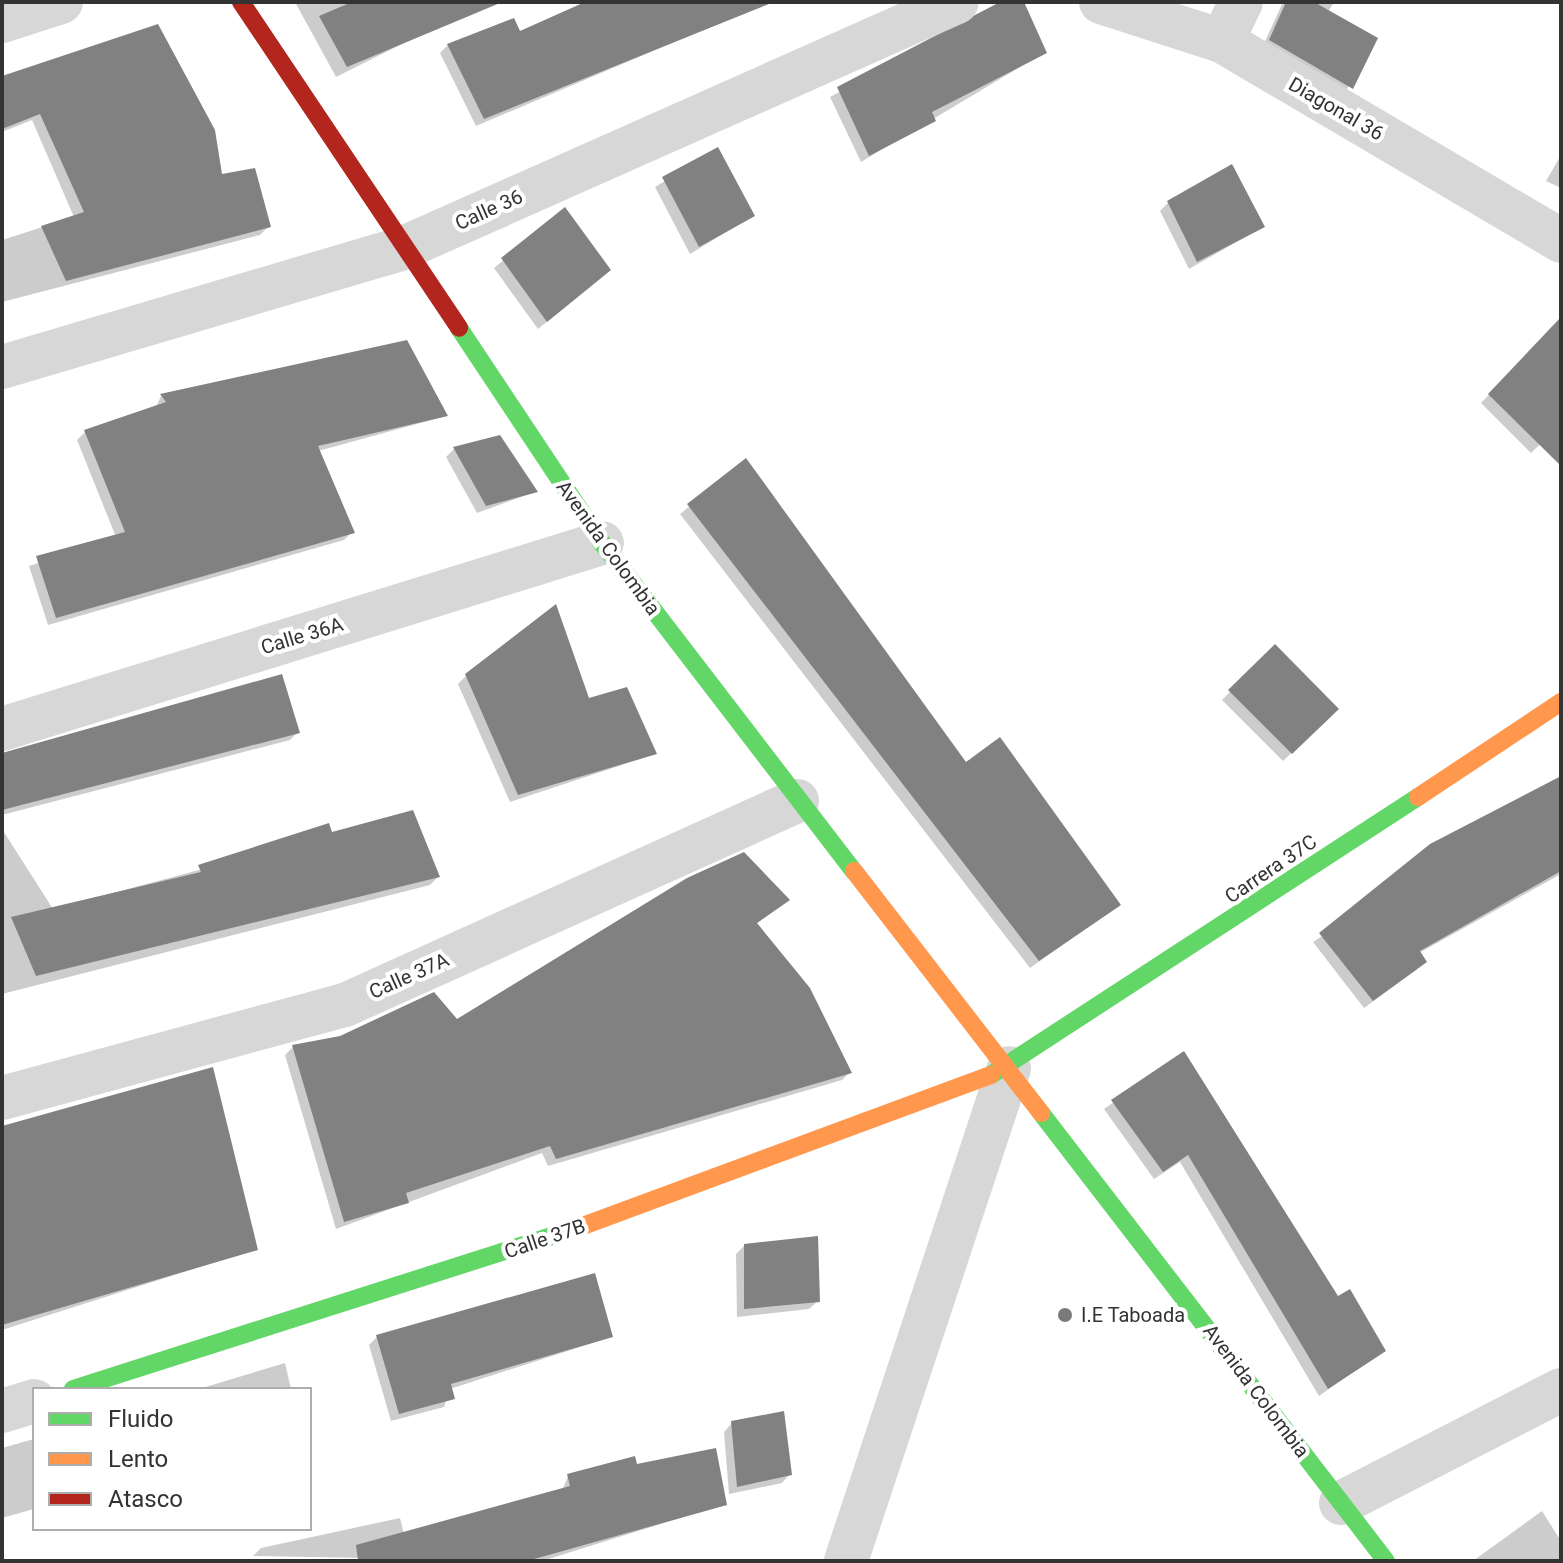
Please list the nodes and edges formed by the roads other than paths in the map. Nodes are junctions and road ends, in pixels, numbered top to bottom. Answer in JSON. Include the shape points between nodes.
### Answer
{"nodes":[{"id":1,"x":61,"y":2,"type":"edge"},
{"id":2,"x":241,"y":2,"type":"edge"},
{"id":3,"x":957,"y":2,"type":"edge"},
{"id":4,"x":1101,"y":2,"type":"edge"},
{"id":5,"x":1241,"y":2,"type":"edge"},
{"id":6,"x":2,"y":21,"type":"edge"},
{"id":7,"x":1222,"y":41,"type":"junction"},
{"id":8,"x":1561,"y":241,"type":"edge"},
{"id":9,"x":401,"y":249,"type":"junction"},
{"id":10,"x":2,"y":367,"type":"edge"},
{"id":11,"x":602,"y":543,"type":"junction"},
{"id":12,"x":1559,"y":704,"type":"edge"},
{"id":13,"x":2,"y":729,"type":"edge"},
{"id":14,"x":797,"y":801,"type":"junction"},
{"id":15,"x":1009,"y":1068,"type":"junction"},
{"id":16,"x":2,"y":1098,"type":"edge"},
{"id":17,"x":79,"y":1387,"type":"edge"},
{"id":18,"x":1561,"y":1390,"type":"edge"},
{"id":19,"x":32,"y":1402,"type":"edge"},
{"id":20,"x":2,"y":1411,"type":"edge"},
{"id":21,"x":1341,"y":1503,"type":"junction"},
{"id":22,"x":846,"y":1561,"type":"edge"},
{"id":23,"x":1386,"y":1561,"type":"edge"}],
"edges":[{"from":1,"to":6,"type":"street"},
{"from":2,"to":9,"type":"street","name":"Avenida Colombia"},
{"from":3,"to":9,"type":"street","name":"Calle 36"},
{"from":4,"to":7,"type":"street","name":"Diagonal 36"},
{"from":5,"to":7,"type":"street"},
{"from":7,"to":8,"type":"street","name":"Diagonal 36"},
{"from":9,"to":10,"type":"street","name":"Calle 36"},
{"from":9,"to":11,"type":"street","name":"Avenida Colombia"},
{"from":11,"to":13,"type":"street","name":"Calle 36A"},
{"from":11,"to":14,"type":"street","name":"Avenida Colombia"},
{"from":12,"to":15,"type":"street","name":"Carrera 37C"},
{"from":14,"to":15,"type":"street","name":"Avenida Colombia"},
{"from":14,"to":16,"type":"street","name":"Calle 37A","via":[[345,1005]]},
{"from":15,"to":17,"type":"street","name":"Calle 37B","via":[[534,1244]]},
{"from":15,"to":21,"type":"street","name":"Avenida Colombia"},
{"from":15,"to":22,"type":"street"},
{"from":18,"to":21,"type":"street"},
{"from":19,"to":20,"type":"street"},
{"from":21,"to":23,"type":"street","name":"Avenida Colombia"}]}
